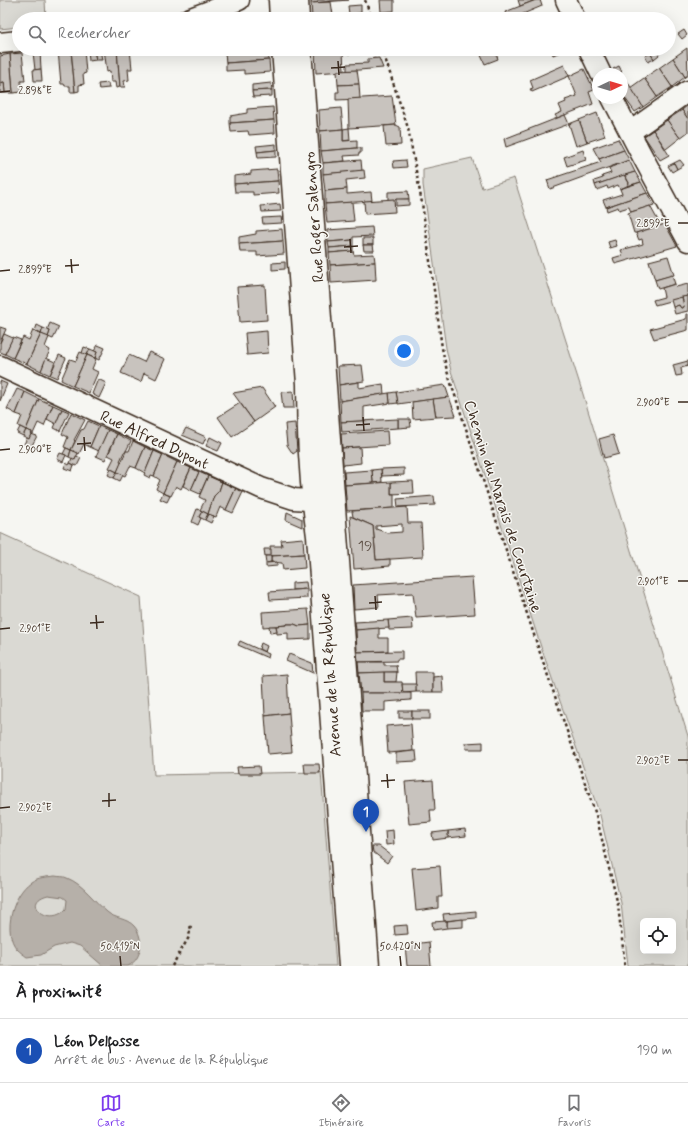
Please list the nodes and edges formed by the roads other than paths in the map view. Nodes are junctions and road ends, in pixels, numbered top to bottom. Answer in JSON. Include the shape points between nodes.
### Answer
{"nodes":[{"id":1,"x":239,"y":0,"type":"edge"},
{"id":2,"x":280,"y":0,"type":"edge"},
{"id":3,"x":297,"y":0,"type":"edge"},
{"id":4,"x":566,"y":0,"type":"edge"},
{"id":5,"x":208,"y":12,"type":"edge"},
{"id":6,"x":281,"y":12,"type":"edge"},
{"id":7,"x":298,"y":12,"type":"edge"},
{"id":8,"x":572,"y":12,"type":"edge"},
{"id":9,"x":12,"y":42,"type":"edge"},
{"id":10,"x":0,"y":43,"type":"edge"},
{"id":11,"x":284,"y":56,"type":"edge"},
{"id":12,"x":300,"y":56,"type":"edge"},
{"id":13,"x":592,"y":56,"type":"edge"},
{"id":14,"x":597,"y":68,"type":"edge"},
{"id":15,"x":688,"y":91,"type":"edge"},
{"id":16,"x":615,"y":104,"type":"edge"},
{"id":17,"x":630,"y":132,"type":"junction"},
{"id":18,"x":688,"y":241,"type":"edge"},
{"id":19,"x":0,"y":366,"type":"edge"},
{"id":20,"x":317,"y":384,"type":"junction"},
{"id":21,"x":323,"y":499,"type":"junction"},
{"id":22,"x":350,"y":966,"type":"edge"},
{"id":23,"x":368,"y":966,"type":"edge"}],
"edges":[{"from":1,"to":5,"type":"street"},
{"from":2,"to":6,"type":"main road"},
{"from":3,"to":7,"type":"main road"},
{"from":4,"to":8,"type":"street"},
{"from":9,"to":10,"type":"street"},
{"from":11,"to":20,"type":"main road","name":"Rue Roger Salengro"},
{"from":12,"to":20,"type":"main road","name":"Rue Roger Salengro"},
{"from":13,"to":14,"type":"street"},
{"from":15,"to":17,"type":"street"},
{"from":16,"to":17,"type":"street"},
{"from":17,"to":18,"type":"street"},
{"from":19,"to":21,"type":"street","name":"Rue Alfred Dupont","via":[[261,488],[294,499]]},
{"from":20,"to":21,"type":"main road","name":"Avenue de la République"},
{"from":21,"to":22,"type":"main road","name":"Avenue de la République","via":[[318,536]]},
{"from":21,"to":23,"type":"main road","name":"Avenue de la République"}]}
